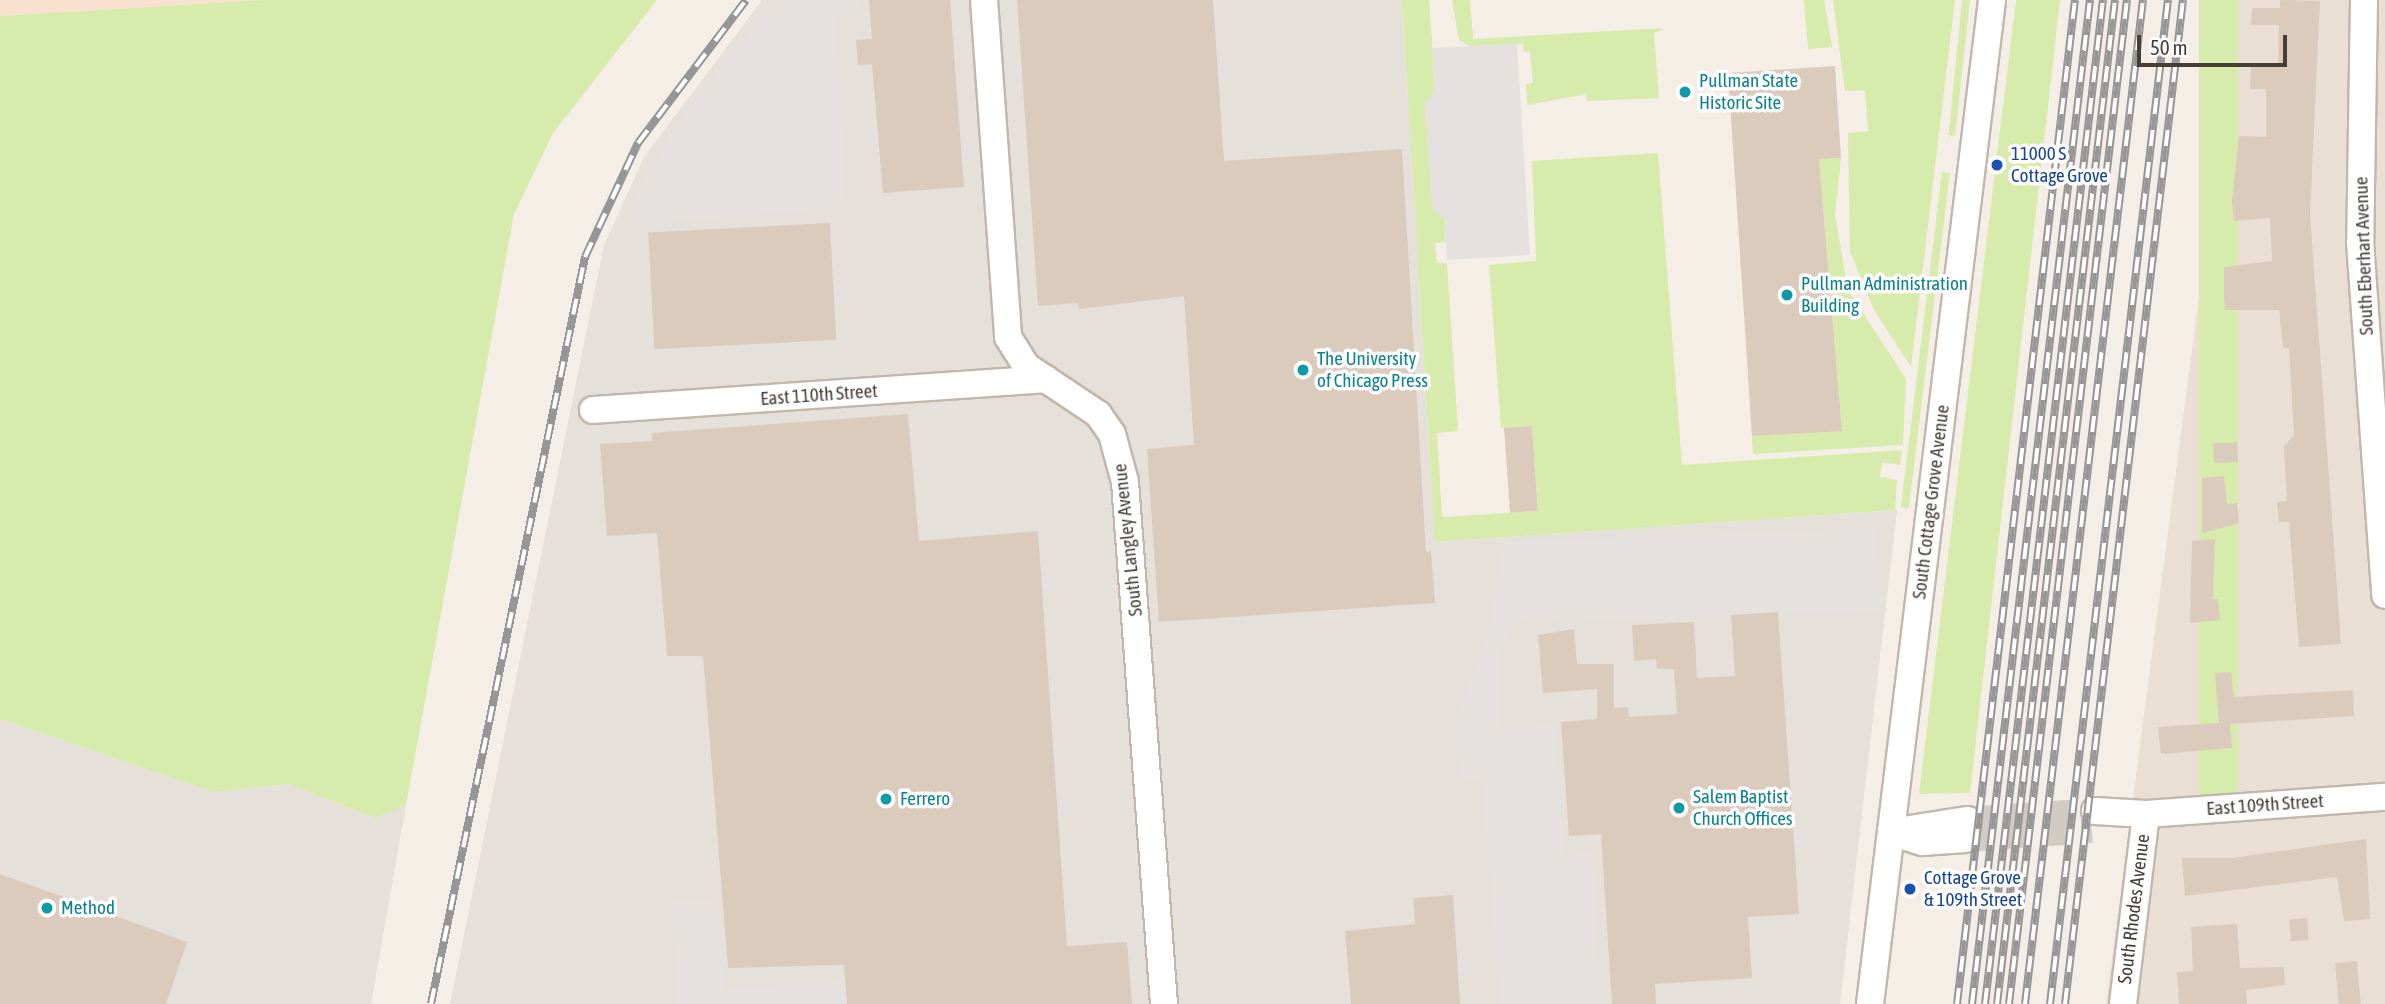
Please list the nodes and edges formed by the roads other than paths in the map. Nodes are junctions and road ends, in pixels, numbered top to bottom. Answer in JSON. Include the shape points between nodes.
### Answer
{"nodes":[{"id":1,"x":984,"y":0,"type":"edge"},
{"id":2,"x":1992,"y":0,"type":"edge"},
{"id":3,"x":2364,"y":0,"type":"edge"},
{"id":4,"x":1046,"y":379,"type":"junction"},
{"id":5,"x":593,"y":410,"type":"dead end"},
{"id":6,"x":2385,"y":595,"type":"edge"},
{"id":7,"x":2385,"y":796,"type":"edge"},
{"id":8,"x":2146,"y":814,"type":"junction"},
{"id":9,"x":2094,"y":821,"type":"tunnel mouth"},
{"id":10,"x":1967,"y":829,"type":"tunnel mouth"},
{"id":11,"x":1891,"y":832,"type":"junction"},
{"id":12,"x":1164,"y":1004,"type":"edge"},
{"id":13,"x":1870,"y":1004,"type":"edge"},
{"id":14,"x":2123,"y":1004,"type":"edge"}],
"edges":[{"from":1,"to":4,"type":"street","name":"South Langley Avenue","via":[[1008,337],[1026,366]]},
{"from":2,"to":11,"type":"street","name":"South Cottage Grove Avenue"},
{"from":3,"to":6,"type":"street","name":"South Eberhart Avenue","via":[[2360,242]]},
{"from":4,"to":5,"type":"street","name":"East 110th Street"},
{"from":4,"to":12,"type":"street","name":"South Langley Avenue","via":[[1098,414],[1111,434],[1125,482]]},
{"from":7,"to":8,"type":"street","name":"East 109th Street"},
{"from":8,"to":9,"type":"street","name":"East 109th Street"},
{"from":8,"to":14,"type":"street","name":"South Rhodes Avenue"},
{"from":10,"to":11,"type":"street"},
{"from":11,"to":13,"type":"street","name":"South Cottage Grove Avenue"}]}
